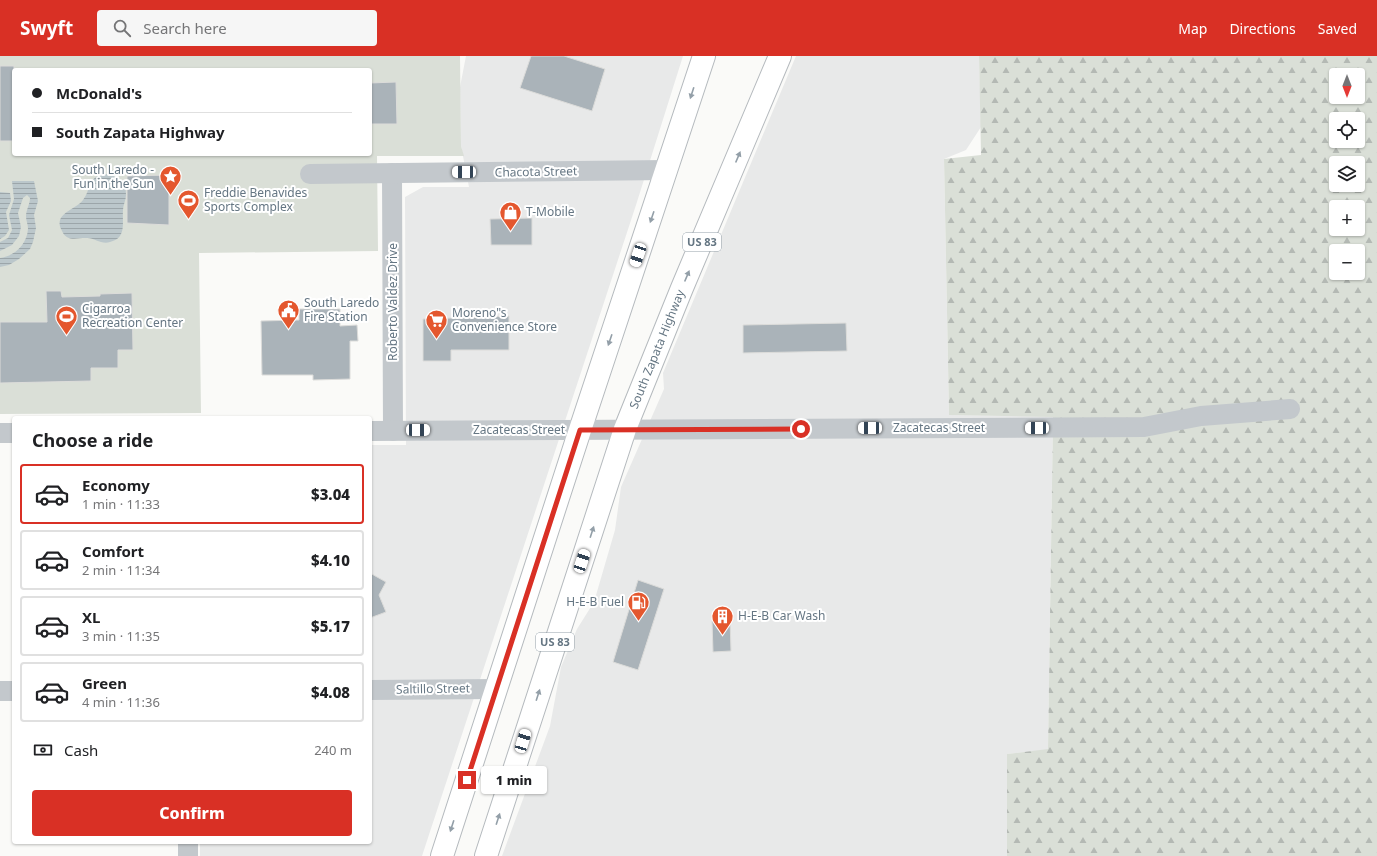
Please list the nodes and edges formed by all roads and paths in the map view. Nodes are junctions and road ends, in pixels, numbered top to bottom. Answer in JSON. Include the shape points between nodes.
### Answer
{"nodes":[{"id":1,"x":704,"y":56,"type":"edge"},
{"id":2,"x":780,"y":56,"type":"edge"},
{"id":3,"x":667,"y":170,"type":"junction"},
{"id":4,"x":392,"y":173,"type":"junction"},
{"id":5,"x":310,"y":174,"type":"dead end"},
{"id":6,"x":1290,"y":409,"type":"dead end"},
{"id":7,"x":626,"y":429,"type":"junction"},
{"id":8,"x":393,"y":430,"type":"junction"},
{"id":9,"x":580,"y":430,"type":"junction"},
{"id":10,"x":372,"y":431,"type":"edge"},
{"id":11,"x":0,"y":433,"type":"edge"},
{"id":12,"x":12,"y":433,"type":"edge"},
{"id":13,"x":496,"y":689,"type":"junction"},
{"id":14,"x":372,"y":690,"type":"edge"},
{"id":15,"x":0,"y":691,"type":"edge"},
{"id":16,"x":12,"y":691,"type":"edge"},
{"id":17,"x":188,"y":844,"type":"edge"},
{"id":18,"x":188,"y":856,"type":"edge"},
{"id":19,"x":442,"y":856,"type":"edge"},
{"id":20,"x":486,"y":856,"type":"edge"}],
"edges":[{"from":1,"to":3,"type":"main road","one_way":true},
{"from":7,"to":2,"type":"main road","name":"South Zapata Highway","number":"US 83","one_way":true,"via":[[682,288]]},
{"from":3,"to":4,"type":"street","name":"Chacota Street"},
{"from":3,"to":9,"type":"main road","one_way":true},
{"from":4,"to":5,"type":"street","name":"Chacota Street"},
{"from":4,"to":8,"type":"street","name":"Roberto Valdez Drive"},
{"from":6,"to":7,"type":"street","name":"Zacatecas Street","via":[[1201,416],[1144,427]]},
{"from":7,"to":9,"type":"street","name":"Zacatecas Street"},
{"from":20,"to":7,"type":"main road","name":"South Zapata Highway","number":"US 83","one_way":true},
{"from":8,"to":9,"type":"street","name":"Zacatecas Street"},
{"from":8,"to":10,"type":"street","name":"Zacatecas Street"},
{"from":9,"to":13,"type":"main road"},
{"from":11,"to":12,"type":"street"},
{"from":13,"to":14,"type":"street","name":"Saltillo Street"},
{"from":13,"to":19,"type":"main road","one_way":true},
{"from":15,"to":16,"type":"street"},
{"from":17,"to":18,"type":"street"}]}
